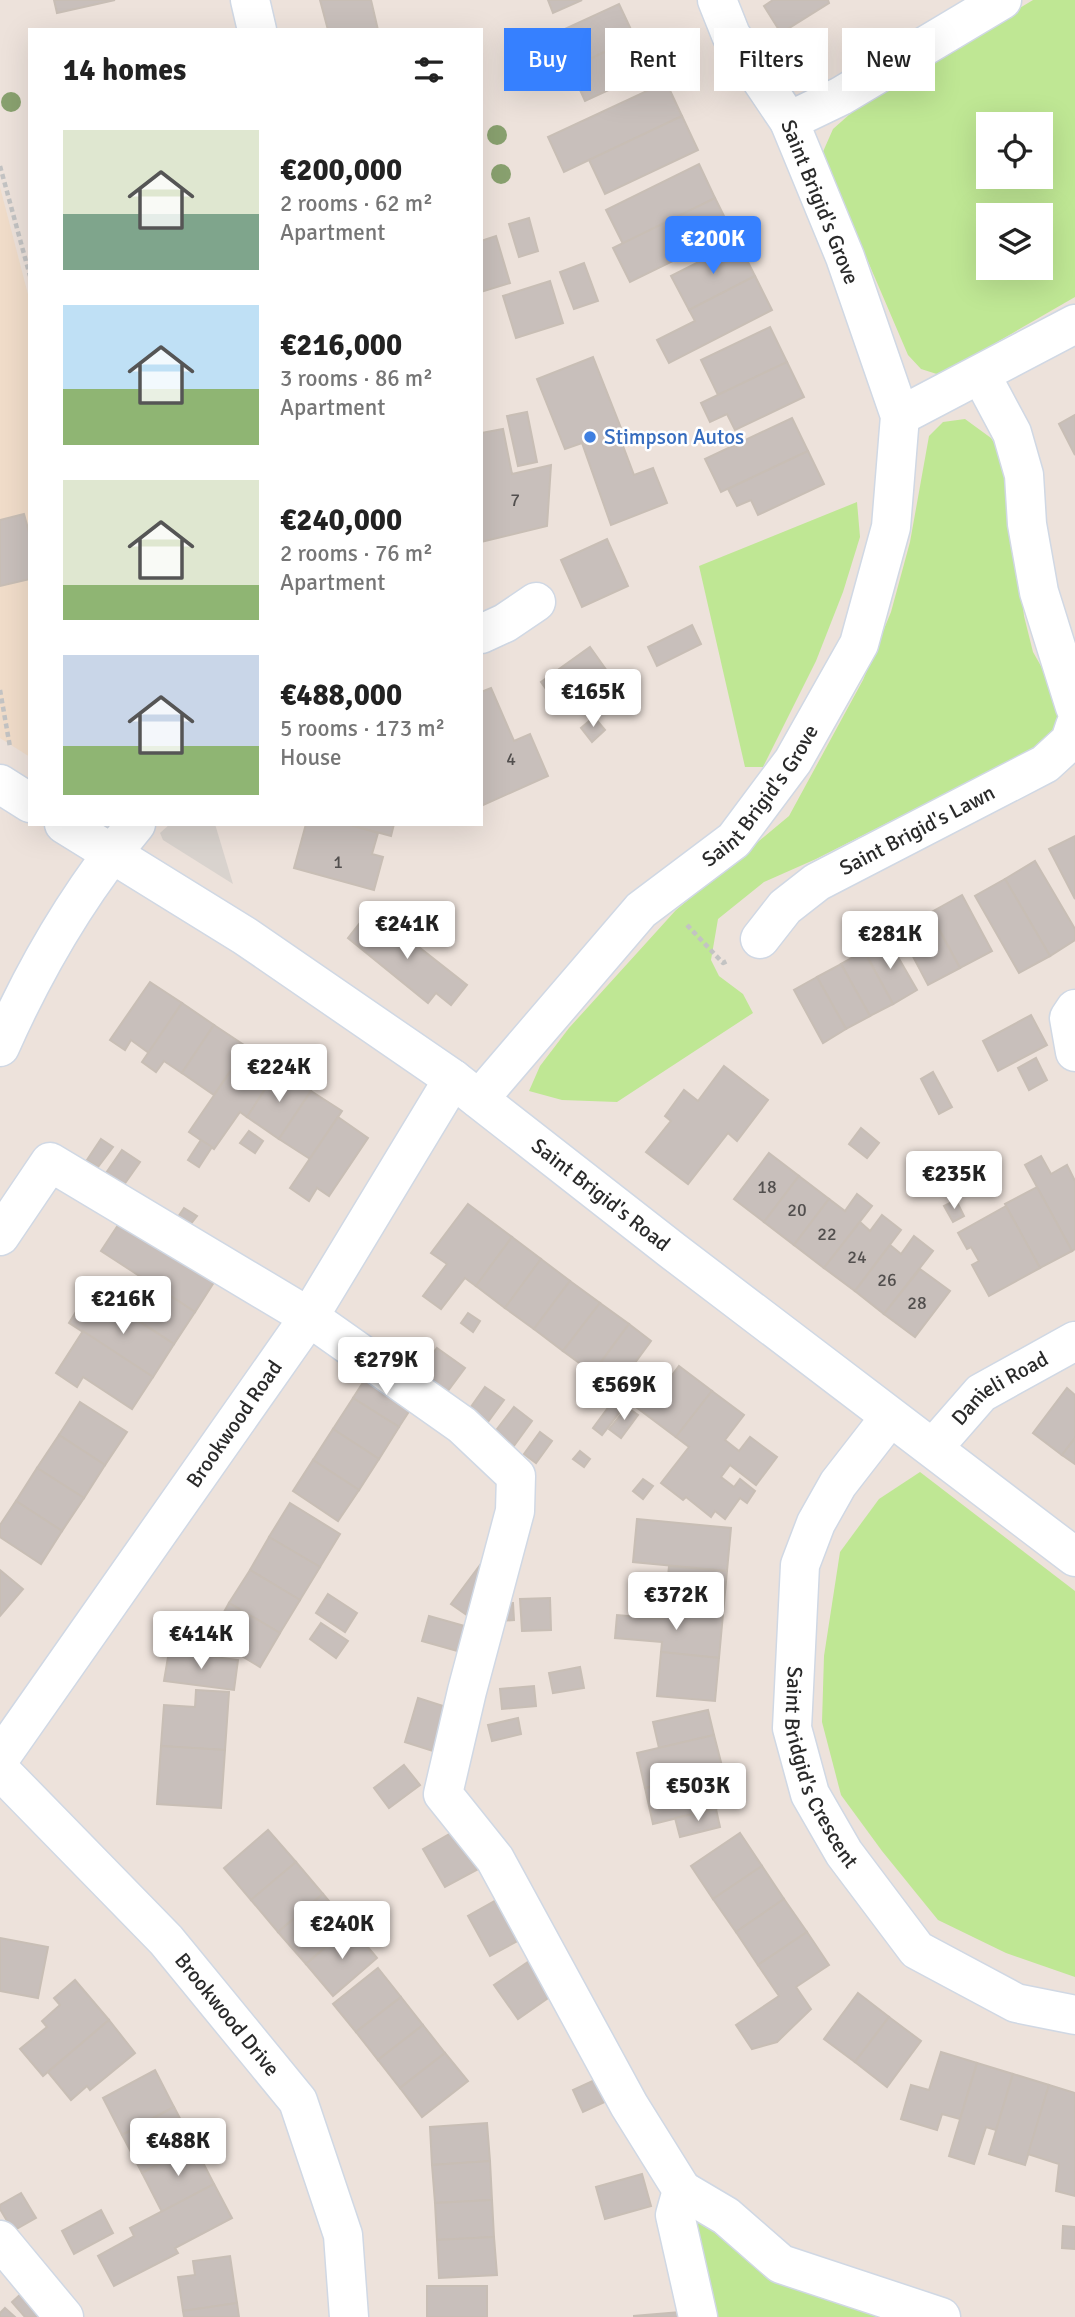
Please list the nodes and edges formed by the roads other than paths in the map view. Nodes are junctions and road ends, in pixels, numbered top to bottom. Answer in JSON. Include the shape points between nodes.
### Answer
{"nodes":[{"id":1,"x":250,"y":0,"type":"edge"},
{"id":2,"x":717,"y":0,"type":"edge"},
{"id":3,"x":1002,"y":0,"type":"edge"},
{"id":4,"x":257,"y":28,"type":"edge"},
{"id":5,"x":789,"y":121,"type":"junction"},
{"id":6,"x":1075,"y":324,"type":"edge"},
{"id":7,"x":981,"y":375,"type":"junction"},
{"id":8,"x":900,"y":416,"type":"junction"},
{"id":9,"x":536,"y":602,"type":"dead end"},
{"id":10,"x":483,"y":633,"type":"edge"},
{"id":11,"x":1075,"y":707,"type":"edge"},
{"id":12,"x":1075,"y":726,"type":"edge"},
{"id":13,"x":0,"y":784,"type":"edge"},
{"id":14,"x":28,"y":802,"type":"edge"},
{"id":15,"x":67,"y":826,"type":"edge"},
{"id":16,"x":134,"y":826,"type":"edge"},
{"id":17,"x":111,"y":854,"type":"junction"},
{"id":18,"x":760,"y":939,"type":"road end"},
{"id":19,"x":1075,"y":1009,"type":"edge"},
{"id":20,"x":0,"y":1047,"type":"edge"},
{"id":21,"x":1075,"y":1052,"type":"edge"},
{"id":22,"x":466,"y":1089,"type":"junction"},
{"id":23,"x":0,"y":1236,"type":"edge"},
{"id":24,"x":309,"y":1318,"type":"junction"},
{"id":25,"x":1075,"y":1341,"type":"edge"},
{"id":26,"x":890,"y":1417,"type":"junction"},
{"id":27,"x":933,"y":1448,"type":"junction"},
{"id":28,"x":1075,"y":1557,"type":"edge"},
{"id":29,"x":0,"y":1758,"type":"edge"},
{"id":30,"x":0,"y":1770,"type":"edge"},
{"id":31,"x":1075,"y":2015,"type":"edge"},
{"id":32,"x":682,"y":2190,"type":"junction"},
{"id":33,"x":0,"y":2240,"type":"edge"},
{"id":34,"x":64,"y":2317,"type":"edge"},
{"id":35,"x":349,"y":2317,"type":"edge"},
{"id":36,"x":698,"y":2317,"type":"edge"},
{"id":37,"x":941,"y":2317,"type":"edge"}],
"edges":[{"from":1,"to":4,"type":"street"},
{"from":2,"to":5,"type":"street","name":"Saint Brigid's Grove","via":[[731,35]]},
{"from":3,"to":5,"type":"street","via":[[841,96]]},
{"from":5,"to":8,"type":"street","name":"Saint Brigid's Grove","via":[[845,257]]},
{"from":6,"to":7,"type":"street"},
{"from":7,"to":8,"type":"street"},
{"from":7,"to":11,"type":"street","via":[[1012,433],[1024,475],[1039,592]]},
{"from":8,"to":22,"type":"street","name":"Saint Brigid's Grove","via":[[891,527],[859,644],[793,761],[734,840],[641,910]]},
{"from":9,"to":10,"type":"street"},
{"from":12,"to":18,"type":"street","name":"Saint Brigid's Lawn","via":[[1070,741],[1045,764],[817,882],[785,907]]},
{"from":13,"to":14,"type":"street"},
{"from":15,"to":17,"type":"street","name":"Saint Brigid's Road"},
{"from":16,"to":17,"type":"street"},
{"from":17,"to":20,"type":"street","via":[[23,994]]},
{"from":17,"to":22,"type":"street","name":"Saint Brigid's Road","via":[[245,936]]},
{"from":19,"to":21,"type":"street","via":[[1069,1018]]},
{"from":22,"to":24,"type":"street","name":"Brookwood Road"},
{"from":22,"to":26,"type":"street","name":"Saint Brigid's Road"},
{"from":23,"to":24,"type":"street","via":[[50,1162]]},
{"from":24,"to":29,"type":"street","name":"Brookwood Road"},
{"from":24,"to":32,"type":"street","via":[[462,1425],[516,1476],[515,1511],[443,1794],[495,1859],[629,2105]]},
{"from":25,"to":27,"type":"street","name":"Danieli Road","via":[[981,1393]]},
{"from":26,"to":27,"type":"street","name":"Saint Brigid's Road"},
{"from":26,"to":31,"type":"street","name":"Saint Bridgid's Crescent","via":[[838,1484],[800,1565],[792,1728],[810,1794],[844,1853],[917,1950],[1016,2003]]},
{"from":27,"to":28,"type":"street","name":"Saint Brigid's Road"},
{"from":30,"to":35,"type":"street","name":"Brookwood Drive","via":[[166,1940],[298,2101],[343,2235]]},
{"from":32,"to":36,"type":"street","via":[[676,2215]]},
{"from":32,"to":37,"type":"street","via":[[726,2217],[781,2264]]},
{"from":33,"to":34,"type":"street"}]}
